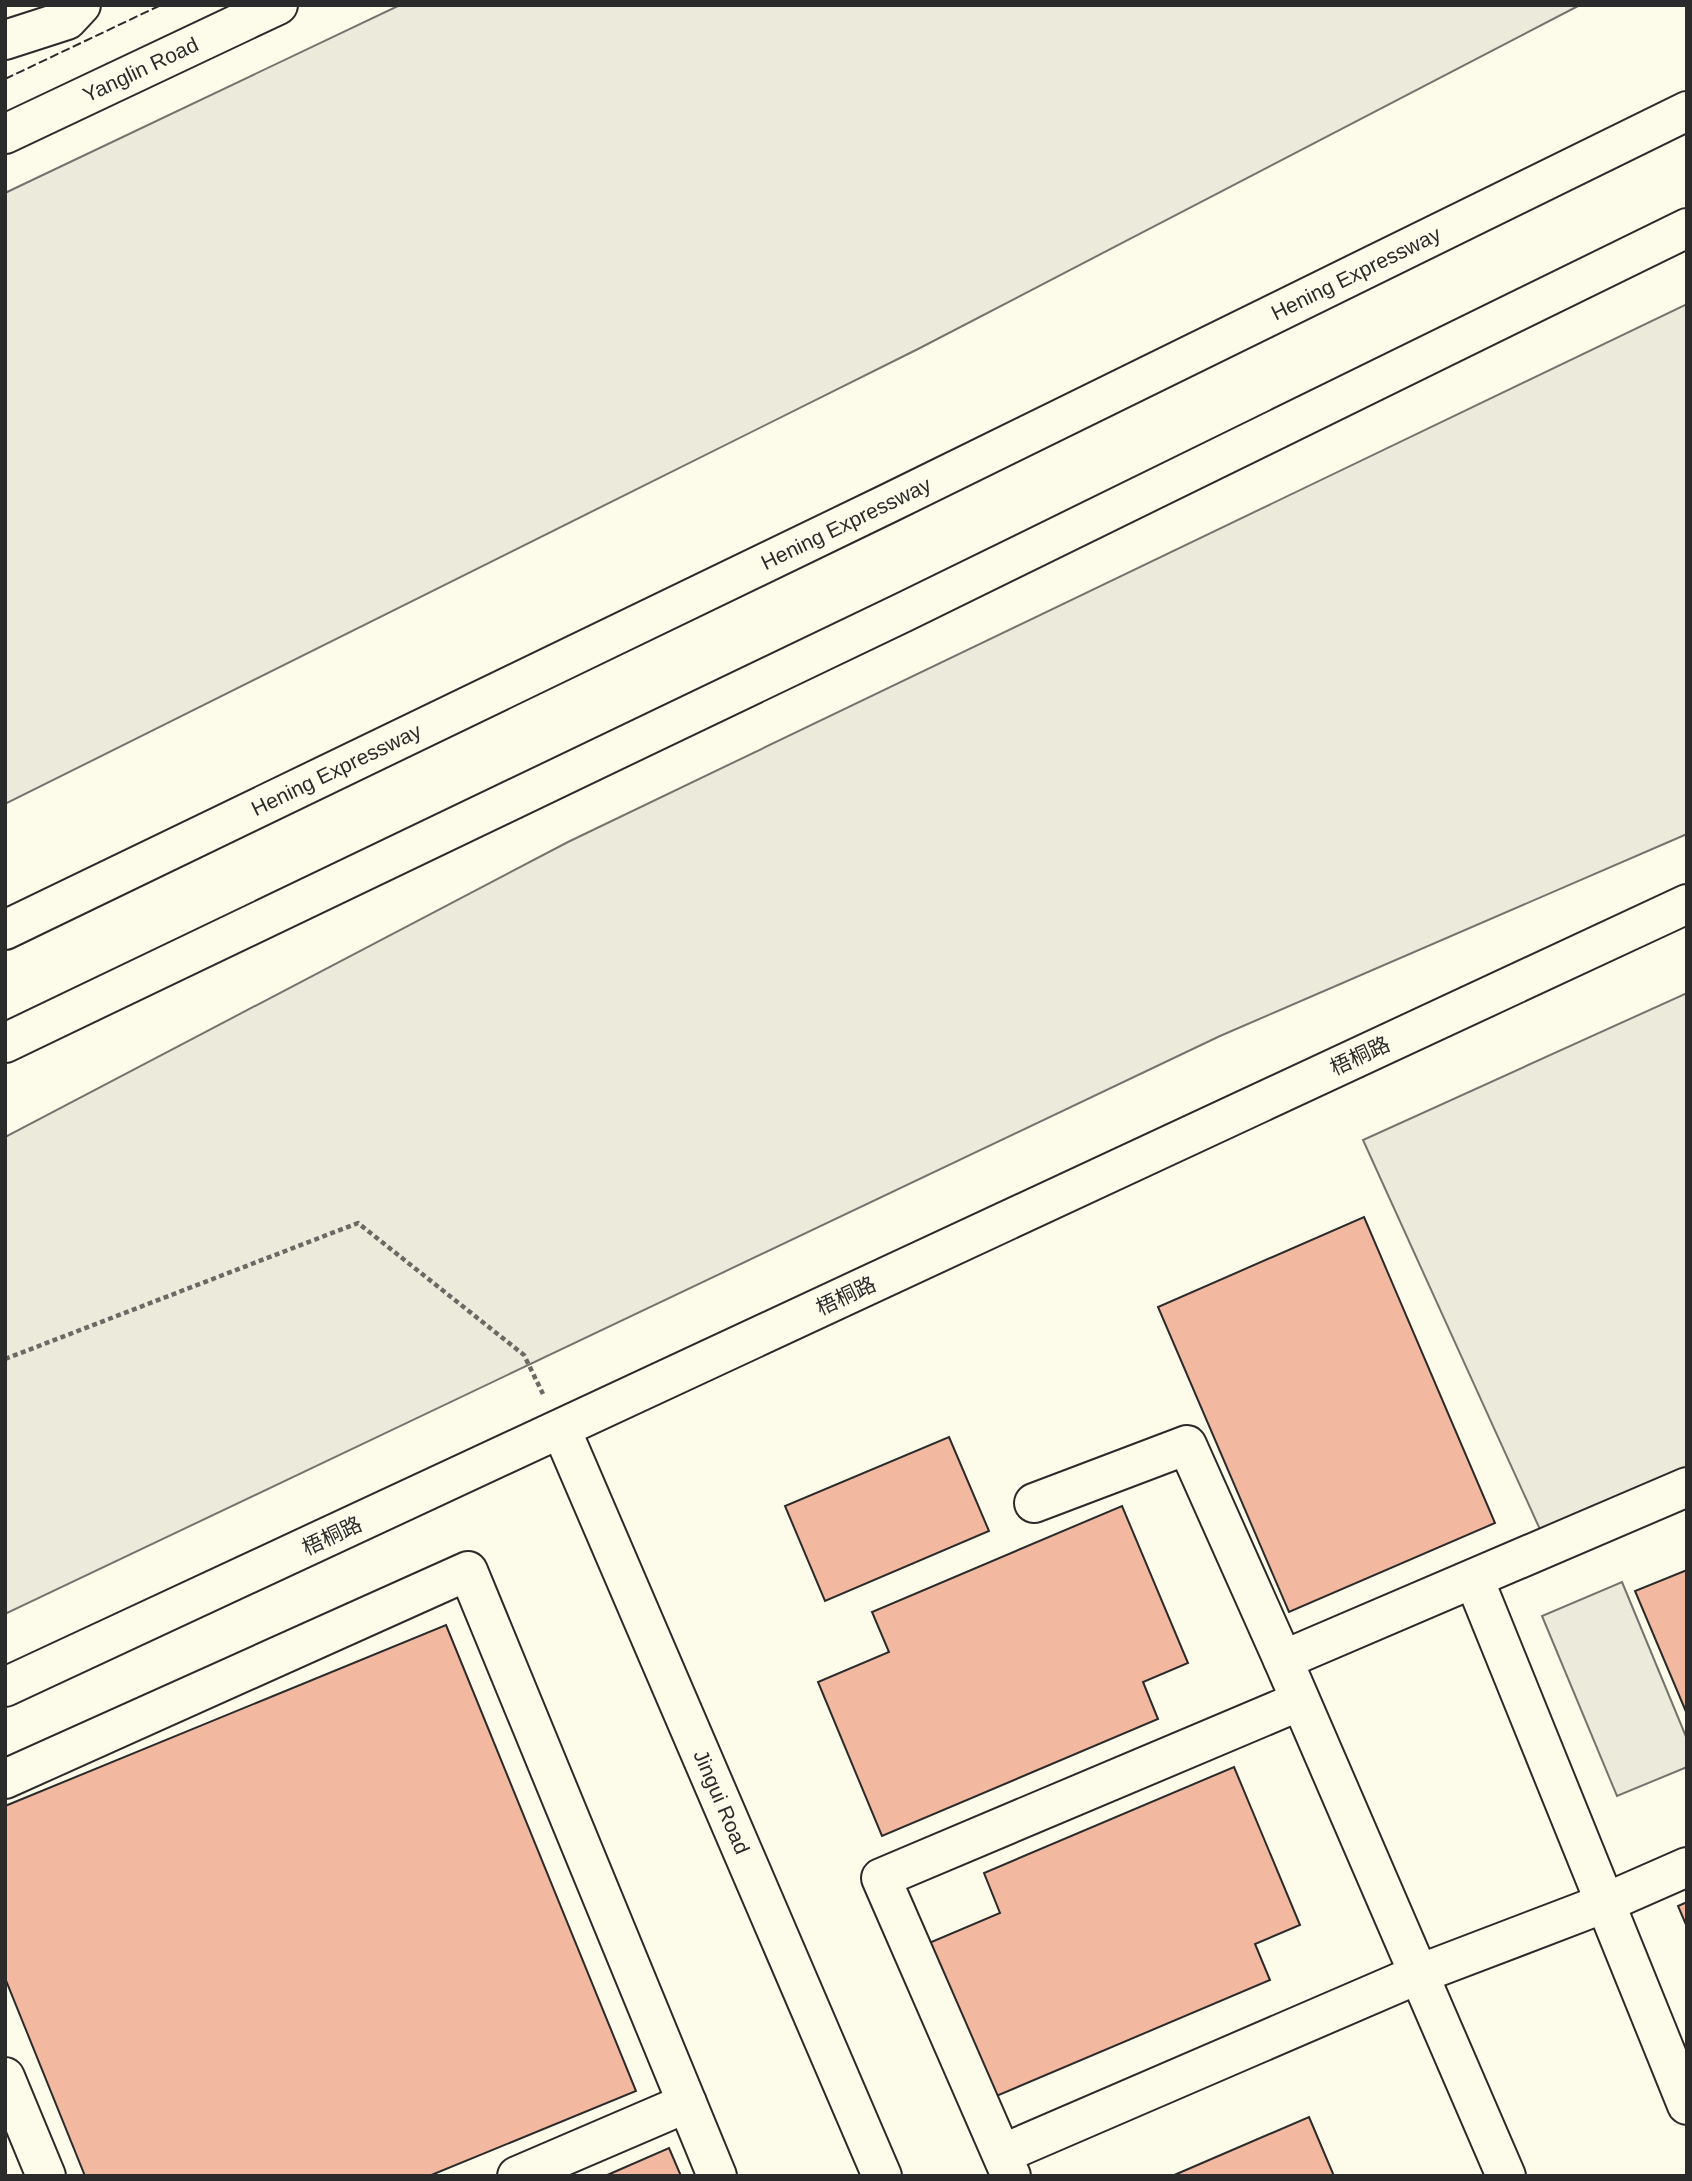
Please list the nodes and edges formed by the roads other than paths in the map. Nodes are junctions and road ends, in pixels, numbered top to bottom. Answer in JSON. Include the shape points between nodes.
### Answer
{"nodes":[{"id":1,"x":81,"y":5,"type":"edge"},
{"id":2,"x":278,"y":5,"type":"edge"},
{"id":3,"x":5,"y":40,"type":"edge"},
{"id":4,"x":1687,"y":111,"type":"edge"},
{"id":5,"x":5,"y":134,"type":"edge"},
{"id":6,"x":1687,"y":228,"type":"edge"},
{"id":7,"x":1687,"y":904,"type":"edge"},
{"id":8,"x":5,"y":930,"type":"edge"},
{"id":9,"x":5,"y":1043,"type":"edge"},
{"id":10,"x":561,"y":1429,"type":"junction"},
{"id":11,"x":1687,"y":1487,"type":"edge"},
{"id":12,"x":1034,"y":1503,"type":"dead end"},
{"id":13,"x":1474,"y":1579,"type":"junction"},
{"id":14,"x":1283,"y":1660,"type":"junction"},
{"id":15,"x":5,"y":1688,"type":"edge"},
{"id":16,"x":1300,"y":1700,"type":"junction"},
{"id":17,"x":5,"y":1779,"type":"edge"},
{"id":18,"x":1687,"y":1867,"type":"edge"},
{"id":19,"x":1605,"y":1903,"type":"junction"},
{"id":20,"x":1419,"y":1974,"type":"junction"},
{"id":21,"x":5,"y":2077,"type":"edge"},
{"id":22,"x":687,"y":2103,"type":"junction"},
{"id":23,"x":1687,"y":2105,"type":"edge"},
{"id":24,"x":1007,"y":2165,"type":"edge"},
{"id":25,"x":46,"y":2176,"type":"edge"},
{"id":26,"x":517,"y":2176,"type":"edge"},
{"id":27,"x":717,"y":2176,"type":"edge"},
{"id":28,"x":882,"y":2176,"type":"edge"},
{"id":29,"x":1506,"y":2176,"type":"edge"}],
"edges":[{"from":1,"to":3,"type":"main road","via":[[67,20]]},
{"from":2,"to":5,"type":"main road","name":"Yanglin Road"},
{"from":4,"to":8,"type":"main road","name":"Hening Expressway"},
{"from":6,"to":9,"type":"main road","via":[[904,612]]},
{"from":7,"to":10,"type":"main road","name":"梧桐路"},
{"from":10,"to":15,"type":"main road","name":"梧桐路"},
{"from":10,"to":28,"type":"main road","name":"Jingui Road"},
{"from":11,"to":13,"type":"main road"},
{"from":12,"to":14,"type":"main road","via":[[1187,1445]]},
{"from":13,"to":14,"type":"main road"},
{"from":13,"to":19,"type":"main road"},
{"from":14,"to":16,"type":"main road"},
{"from":16,"to":20,"type":"main road"},
{"from":16,"to":24,"type":"main road","via":[[881,1878]]},
{"from":17,"to":22,"type":"main road","via":[[468,1571]]},
{"from":18,"to":19,"type":"main road"},
{"from":19,"to":20,"type":"main road"},
{"from":19,"to":23,"type":"main road"},
{"from":20,"to":24,"type":"main road"},
{"from":20,"to":29,"type":"main road"},
{"from":21,"to":25,"type":"main road"},
{"from":22,"to":26,"type":"main road"},
{"from":22,"to":27,"type":"main road"}]}
